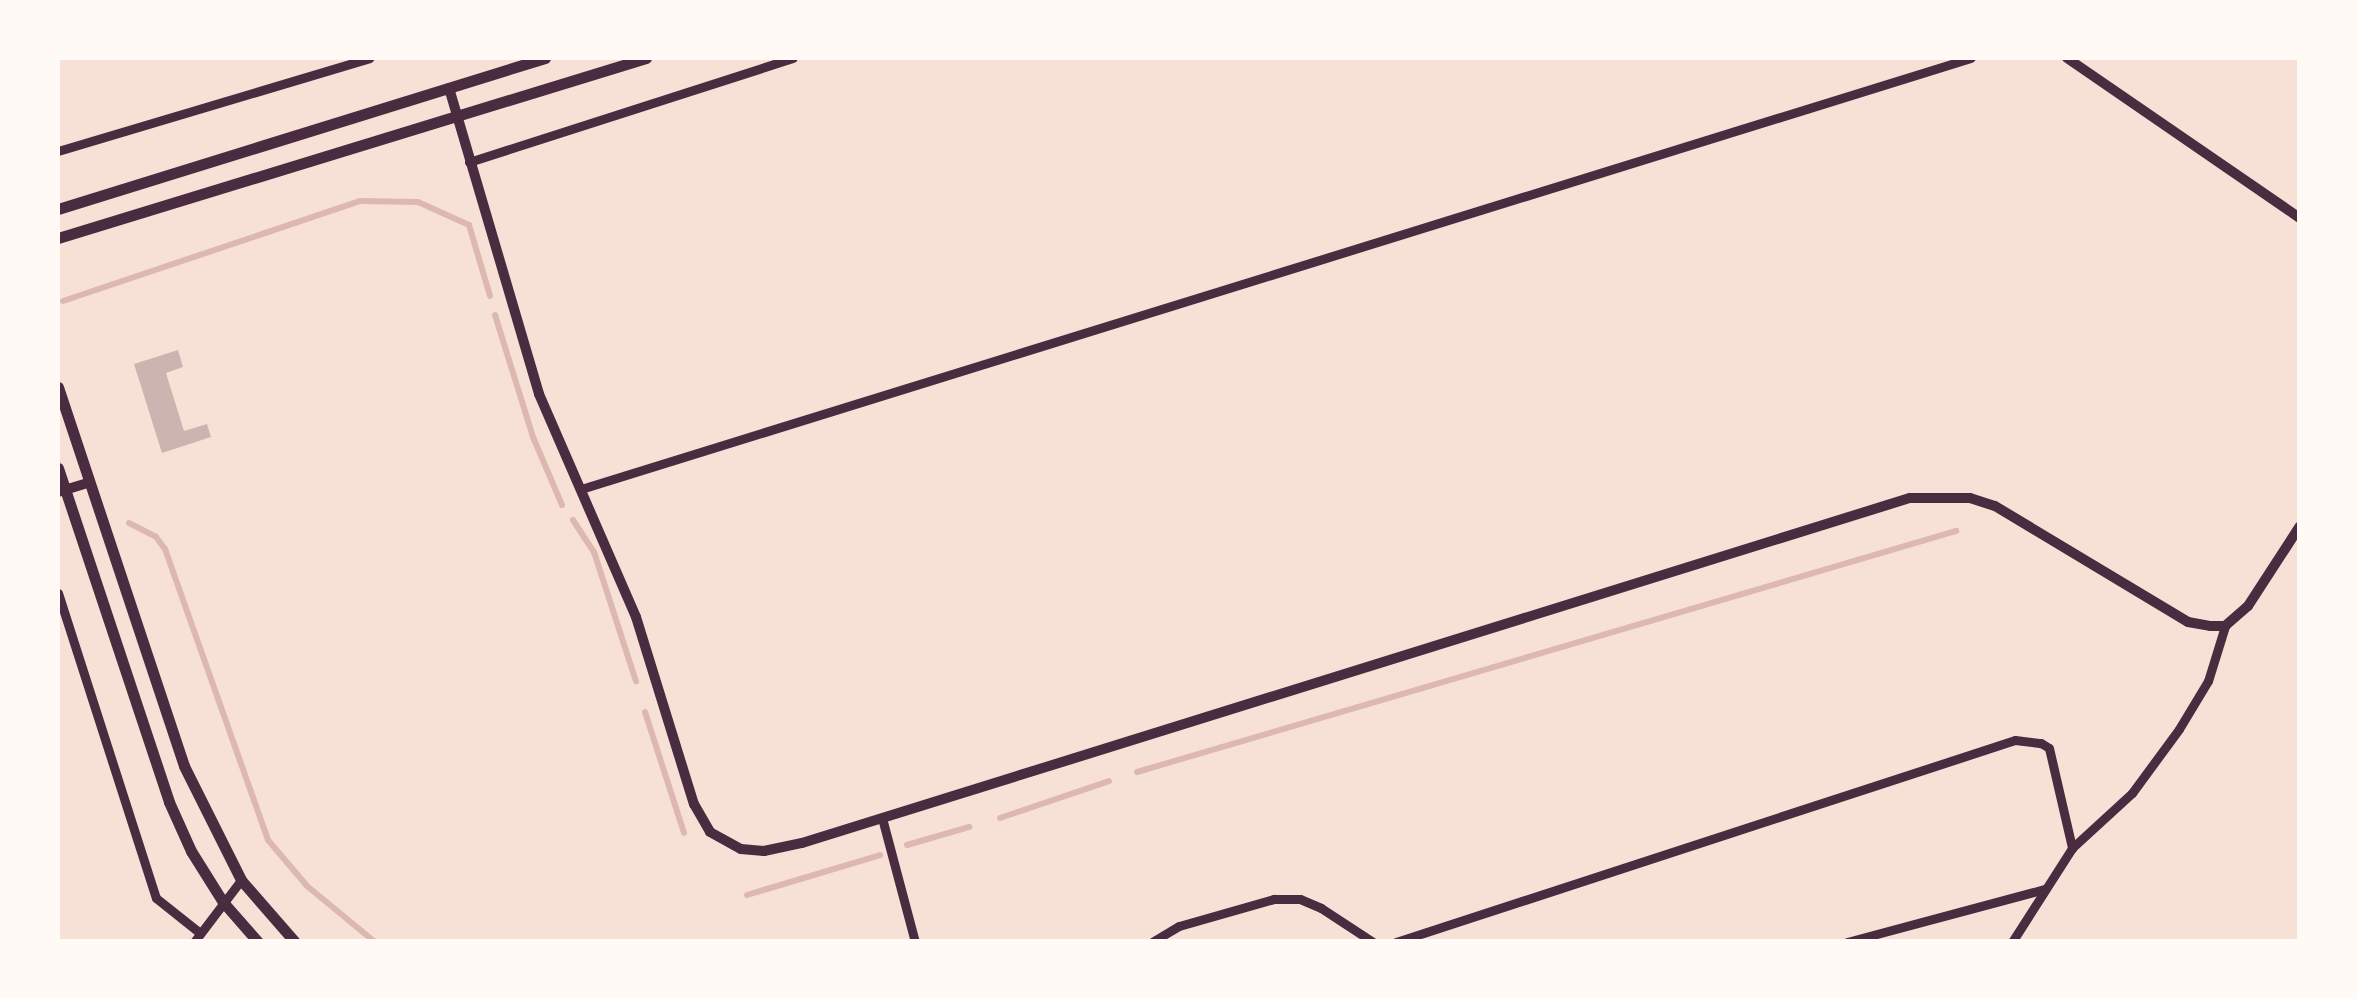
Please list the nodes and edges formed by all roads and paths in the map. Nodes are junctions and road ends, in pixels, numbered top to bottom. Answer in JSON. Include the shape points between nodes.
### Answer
{"nodes":[{"id":1,"x":369,"y":58,"type":"edge"},
{"id":2,"x":546,"y":58,"type":"edge"},
{"id":3,"x":646,"y":58,"type":"edge"},
{"id":4,"x":793,"y":58,"type":"edge"},
{"id":5,"x":1971,"y":58,"type":"edge"},
{"id":6,"x":2067,"y":58,"type":"edge"},
{"id":7,"x":449,"y":88,"type":"junction"},
{"id":8,"x":457,"y":117,"type":"junction"},
{"id":9,"x":58,"y":151,"type":"edge"},
{"id":10,"x":469,"y":162,"type":"junction"},
{"id":11,"x":58,"y":209,"type":"edge"},
{"id":12,"x":2300,"y":218,"type":"edge"},
{"id":13,"x":58,"y":238,"type":"edge"},
{"id":14,"x":58,"y":387,"type":"edge"},
{"id":15,"x":58,"y":468,"type":"edge"},
{"id":16,"x":87,"y":482,"type":"junction"},
{"id":17,"x":581,"y":489,"type":"junction"},
{"id":18,"x":61,"y":491,"type":"edge"},
{"id":19,"x":2300,"y":526,"type":"edge"},
{"id":20,"x":58,"y":593,"type":"edge"},
{"id":21,"x":2226,"y":626,"type":"junction"},
{"id":22,"x":882,"y":818,"type":"junction"},
{"id":23,"x":2072,"y":848,"type":"junction"},
{"id":24,"x":241,"y":880,"type":"junction"},
{"id":25,"x":2045,"y":889,"type":"junction"},
{"id":26,"x":223,"y":902,"type":"junction"},
{"id":27,"x":197,"y":937,"type":"edge"},
{"id":28,"x":258,"y":942,"type":"edge"},
{"id":29,"x":294,"y":942,"type":"edge"},
{"id":30,"x":915,"y":942,"type":"edge"},
{"id":31,"x":1152,"y":942,"type":"edge"},
{"id":32,"x":1373,"y":942,"type":"edge"},
{"id":33,"x":1396,"y":942,"type":"edge"},
{"id":34,"x":1847,"y":942,"type":"edge"},
{"id":35,"x":2012,"y":942,"type":"edge"}],
"edges":[{"from":1,"to":9,"type":"street"},
{"from":2,"to":7,"type":"main road"},
{"from":3,"to":8,"type":"main road"},
{"from":4,"to":10,"type":"street"},
{"from":5,"to":17,"type":"street"},
{"from":6,"to":12,"type":"street"},
{"from":7,"to":8,"type":"street"},
{"from":7,"to":11,"type":"main road"},
{"from":8,"to":10,"type":"street"},
{"from":8,"to":13,"type":"main road"},
{"from":10,"to":17,"type":"street","via":[[539,394]]},
{"from":14,"to":16,"type":"main road"},
{"from":15,"to":18,"type":"main road"},
{"from":16,"to":18,"type":"street"},
{"from":16,"to":24,"type":"main road","via":[[184,766]]},
{"from":17,"to":22,"type":"street","via":[[636,618],[694,804],[710,832],[741,849],[764,851]]},
{"from":18,"to":26,"type":"main road","via":[[169,802]]},
{"from":19,"to":21,"type":"street","via":[[2248,606]]},
{"from":20,"to":27,"type":"street","via":[[156,898]]},
{"from":21,"to":22,"type":"street","via":[[2188,622],[1995,506],[1946,496],[1910,498]]},
{"from":21,"to":23,"type":"street","via":[[2208,681],[2147,776]]},
{"from":22,"to":30,"type":"street"},
{"from":23,"to":25,"type":"street"},
{"from":23,"to":33,"type":"street","via":[[2054,758],[2041,742],[2015,740]]},
{"from":24,"to":26,"type":"street"},
{"from":24,"to":29,"type":"main road"},
{"from":25,"to":34,"type":"street"},
{"from":25,"to":35,"type":"street"},
{"from":26,"to":27,"type":"street"},
{"from":26,"to":28,"type":"main road"},
{"from":31,"to":32,"type":"street","via":[[1179,926],[1274,899],[1321,908]]}]}
